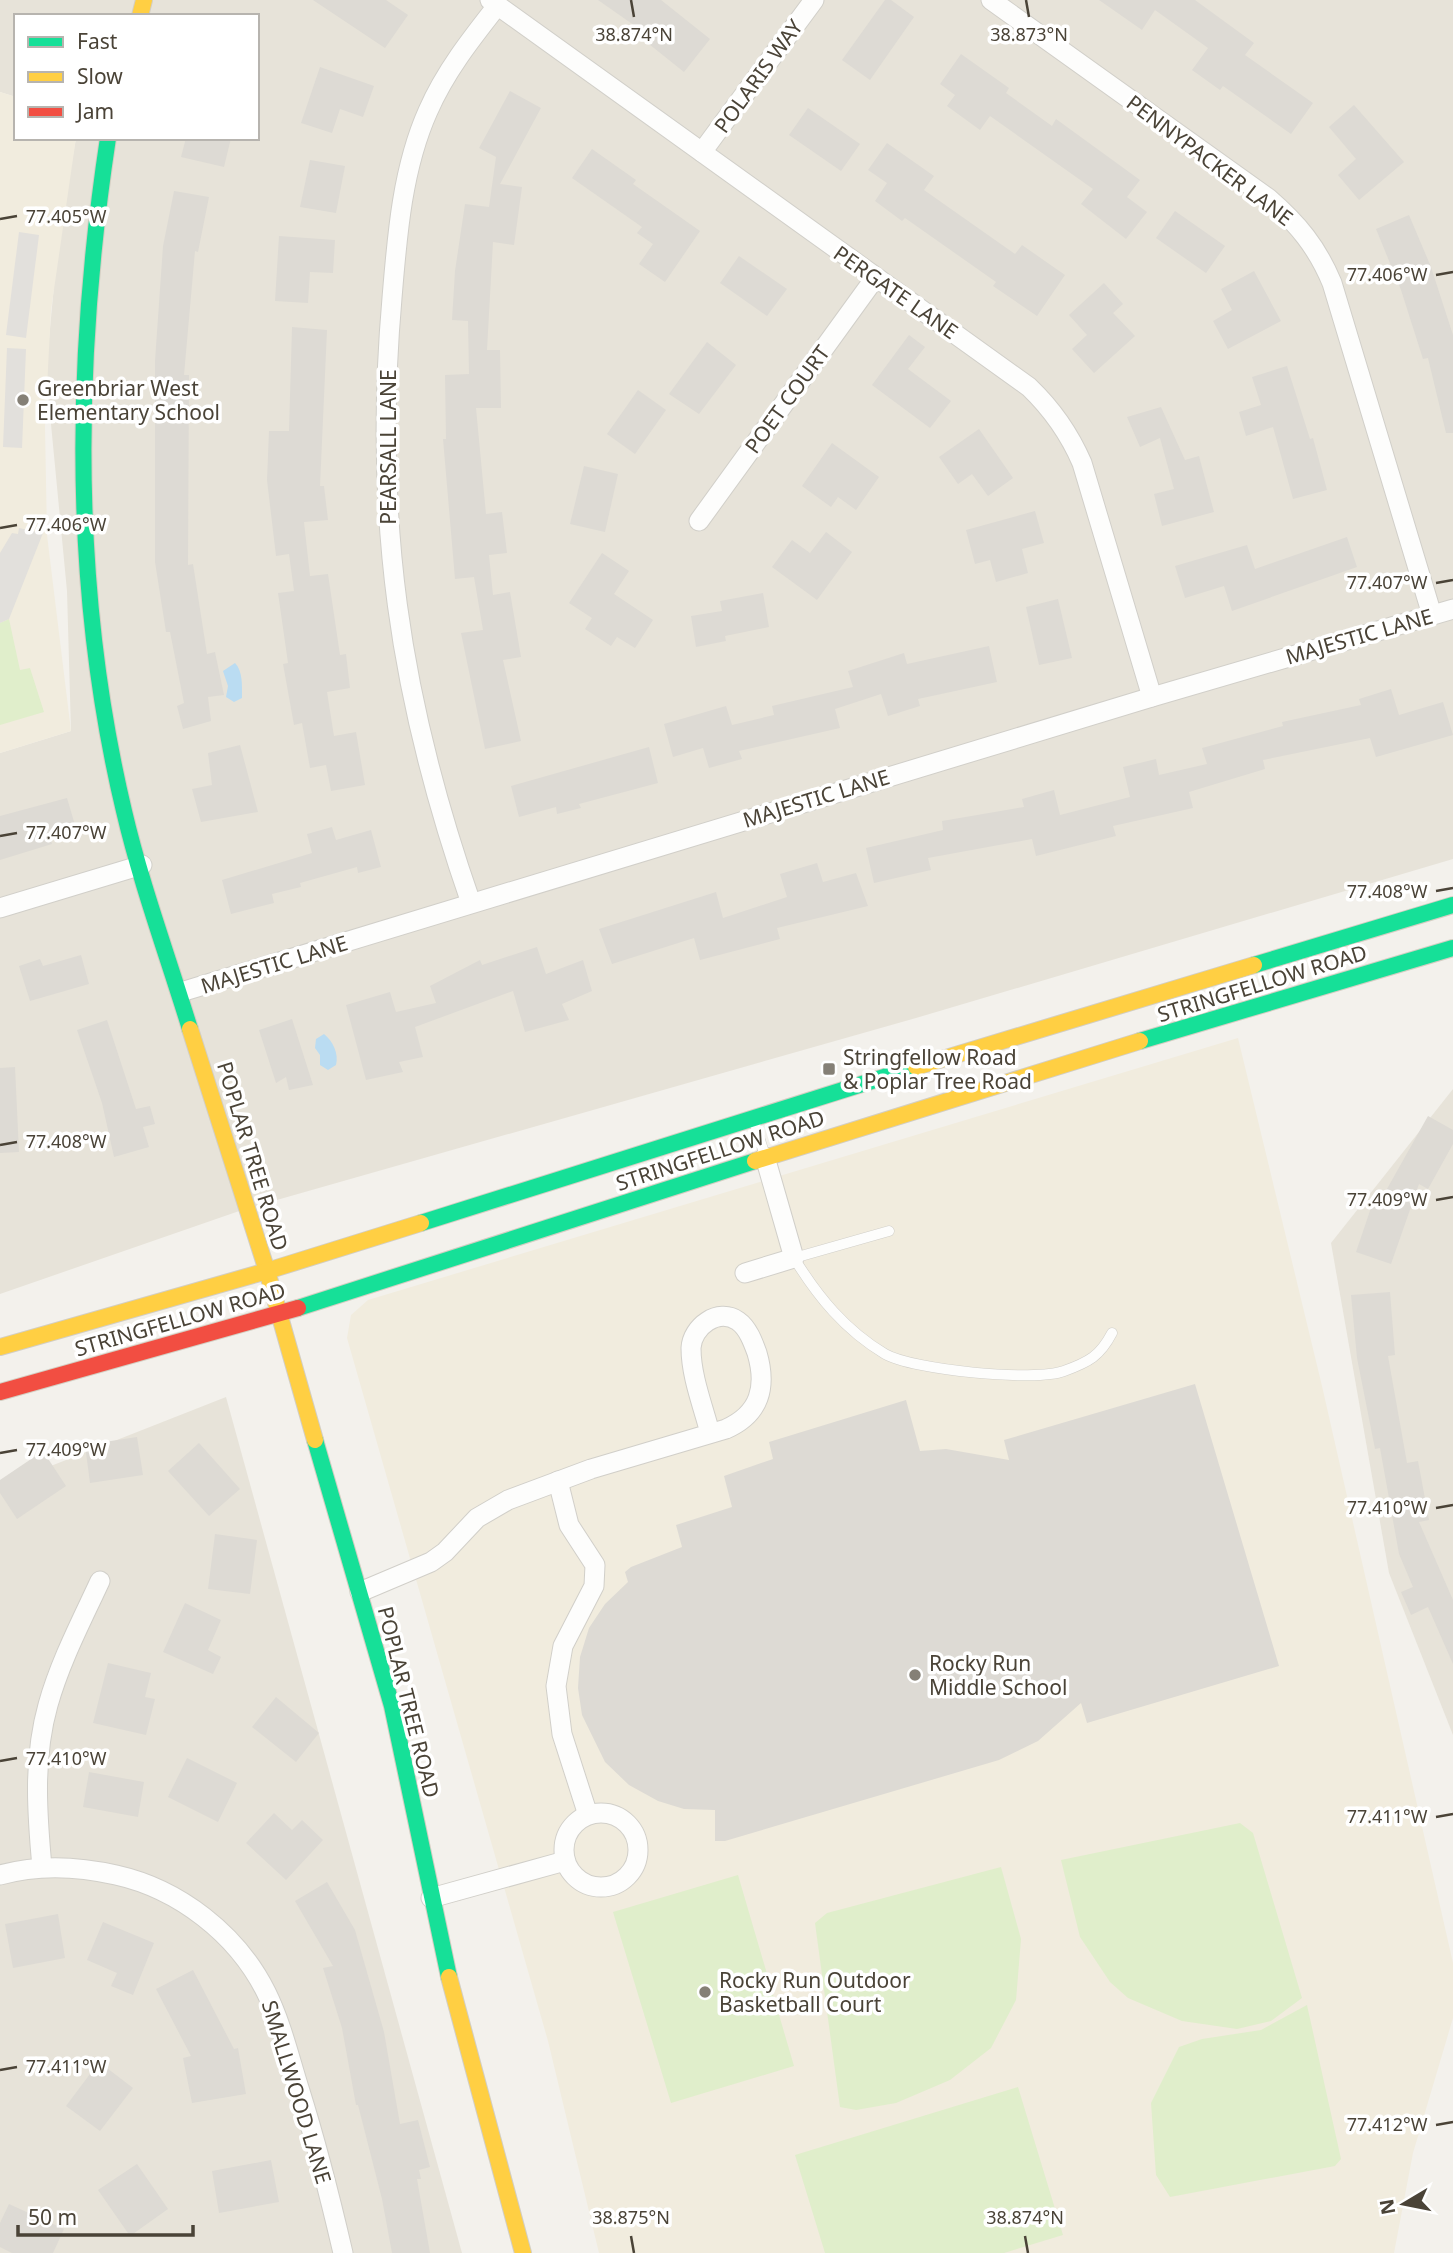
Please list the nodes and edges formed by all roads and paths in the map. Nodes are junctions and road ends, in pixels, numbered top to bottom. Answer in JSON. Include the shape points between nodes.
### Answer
{"nodes":[{"id":1,"x":814,"y":0,"type":"edge"},
{"id":2,"x":991,"y":0,"type":"edge"},
{"id":3,"x":494,"y":3,"type":"edge"},
{"id":4,"x":108,"y":140,"type":"edge"},
{"id":5,"x":702,"y":152,"type":"junction"},
{"id":6,"x":875,"y":278,"type":"junction"},
{"id":7,"x":699,"y":521,"type":"dead end"},
{"id":8,"x":1453,"y":608,"type":"edge"},
{"id":9,"x":1432,"y":615,"type":"junction"},
{"id":10,"x":1152,"y":697,"type":"junction"},
{"id":11,"x":142,"y":865,"type":"junction"},
{"id":12,"x":471,"y":903,"type":"junction"},
{"id":13,"x":1453,"y":905,"type":"edge"},
{"id":14,"x":0,"y":908,"type":"edge"},
{"id":15,"x":1453,"y":948,"type":"edge"},
{"id":16,"x":181,"y":992,"type":"junction"},
{"id":17,"x":753,"y":1118,"type":"junction"},
{"id":18,"x":765,"y":1157,"type":"junction"},
{"id":19,"x":889,"y":1231,"type":"dead end"},
{"id":20,"x":794,"y":1258,"type":"junction"},
{"id":21,"x":267,"y":1271,"type":"junction"},
{"id":22,"x":745,"y":1273,"type":"dead end"},
{"id":23,"x":279,"y":1314,"type":"junction"},
{"id":24,"x":1112,"y":1333,"type":"dead end"},
{"id":25,"x":0,"y":1347,"type":"edge"},
{"id":26,"x":0,"y":1392,"type":"edge"},
{"id":27,"x":710,"y":1433,"type":"junction"},
{"id":28,"x":558,"y":1481,"type":"junction"},
{"id":29,"x":100,"y":1581,"type":"dead end"},
{"id":30,"x":360,"y":1592,"type":"junction"},
{"id":31,"x":588,"y":1815,"type":"junction"},
{"id":32,"x":565,"y":1861,"type":"junction"},
{"id":33,"x":42,"y":1867,"type":"junction"},
{"id":34,"x":0,"y":1875,"type":"edge"},
{"id":35,"x":431,"y":1898,"type":"junction"},
{"id":36,"x":342,"y":2253,"type":"edge"},
{"id":37,"x":523,"y":2253,"type":"edge"}],
"edges":[{"from":1,"to":5,"type":"street","name":"POLARIS WAY"},
{"from":2,"to":9,"type":"street","name":"PENNYPACKER LANE","via":[[1268,198],[1313,243],[1332,284]]},
{"from":3,"to":5,"type":"street","name":"PERGATE LANE"},
{"from":3,"to":12,"type":"street","name":"PEARSALL LANE","via":[[443,80],[415,148],[396,254],[386,396],[388,529],[401,647],[426,758]]},
{"from":4,"to":11,"type":"main road","name":"POPLAR TREE ROAD","via":[[84,334],[79,423],[82,517],[100,685],[124,812]]},
{"from":5,"to":6,"type":"street","name":"PERGATE LANE"},
{"from":6,"to":7,"type":"street","name":"POET COURT"},
{"from":6,"to":10,"type":"street","name":"PERGATE LANE","via":[[1029,387],[1060,422],[1082,463]]},
{"from":8,"to":9,"type":"street","name":"MAJESTIC LANE"},
{"from":9,"to":10,"type":"street","name":"MAJESTIC LANE"},
{"from":10,"to":12,"type":"street","name":"MAJESTIC LANE"},
{"from":11,"to":14,"type":"street"},
{"from":11,"to":16,"type":"main road","name":"POPLAR TREE ROAD"},
{"from":12,"to":16,"type":"street","name":"MAJESTIC LANE"},
{"from":13,"to":17,"type":"main road","name":"STRINGFELLOW ROAD"},
{"from":15,"to":18,"type":"main road","name":"STRINGFELLOW ROAD"},
{"from":16,"to":21,"type":"main road","name":"POPLAR TREE ROAD"},
{"from":17,"to":18,"type":"lane"},
{"from":17,"to":21,"type":"main road","name":"STRINGFELLOW ROAD"},
{"from":18,"to":20,"type":"street"},
{"from":18,"to":23,"type":"main road","name":"STRINGFELLOW ROAD"},
{"from":19,"to":20,"type":"lane"},
{"from":20,"to":22,"type":"street"},
{"from":20,"to":24,"type":"lane","via":[[836,1318],[886,1354],[911,1365],[1006,1374],[1062,1372],[1101,1353]]},
{"from":21,"to":23,"type":"main road","name":"POPLAR TREE ROAD"},
{"from":21,"to":25,"type":"main road","name":"STRINGFELLOW ROAD"},
{"from":23,"to":26,"type":"main road","name":"STRINGFELLOW ROAD"},
{"from":23,"to":30,"type":"main road","name":"POPLAR TREE ROAD"},
{"from":27,"to":27,"type":"street","via":[[751,1412],[763,1387],[761,1366],[748,1332],[727,1317],[701,1325],[691,1347]]},
{"from":27,"to":28,"type":"street"},
{"from":28,"to":30,"type":"street","via":[[477,1518],[432,1562]]},
{"from":28,"to":31,"type":"street","via":[[569,1525],[595,1566],[594,1586],[563,1646],[556,1686],[562,1734]]},
{"from":29,"to":33,"type":"street","via":[[47,1708],[37,1790]]},
{"from":30,"to":35,"type":"main road","name":"POPLAR TREE ROAD","via":[[392,1706]]},
{"from":31,"to":32,"type":"street","via":[[570,1829]]},
{"from":31,"to":32,"type":"street","via":[[611,1814],[631,1828],[638,1850],[636,1862],[623,1881],[601,1888],[578,1880]]},
{"from":32,"to":35,"type":"street"},
{"from":33,"to":34,"type":"street","name":"SMALLWOOD LANE"},
{"from":33,"to":36,"type":"street","name":"SMALLWOOD LANE","via":[[88,1868],[164,1891],[222,1933],[246,1960],[277,2015]]},
{"from":35,"to":37,"type":"main road","name":"POPLAR TREE ROAD"}]}
